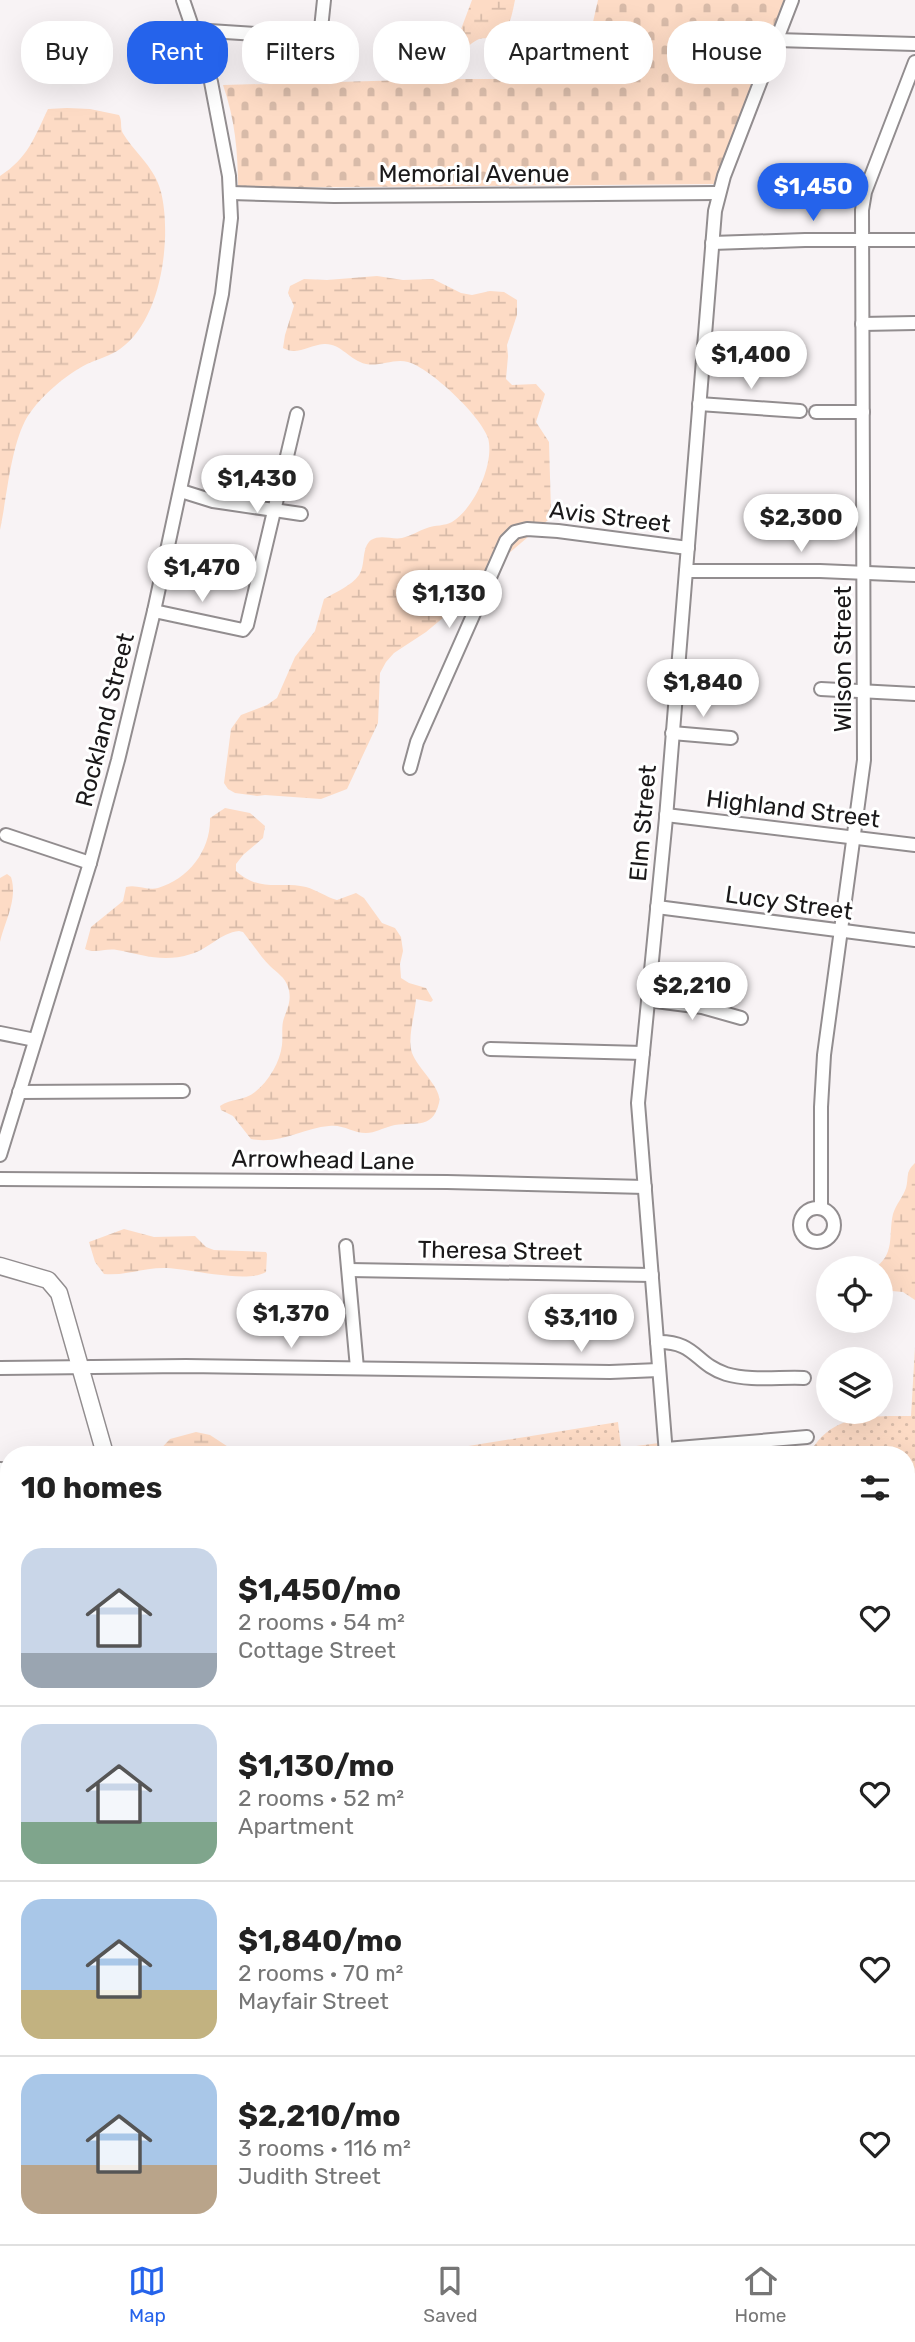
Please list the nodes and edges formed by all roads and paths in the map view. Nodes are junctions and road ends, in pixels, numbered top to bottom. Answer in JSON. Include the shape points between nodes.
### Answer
{"nodes":[{"id":1,"x":183,"y":0,"type":"edge"},
{"id":2,"x":324,"y":0,"type":"edge"},
{"id":3,"x":792,"y":0,"type":"edge"},
{"id":4,"x":191,"y":21,"type":"edge"},
{"id":5,"x":784,"y":21,"type":"edge"},
{"id":6,"x":228,"y":32,"type":"edge"},
{"id":7,"x":786,"y":40,"type":"edge"},
{"id":8,"x":915,"y":44,"type":"edge"},
{"id":9,"x":915,"y":62,"type":"edge"},
{"id":10,"x":210,"y":84,"type":"edge"},
{"id":11,"x":759,"y":84,"type":"edge"},
{"id":12,"x":231,"y":193,"type":"junction"},
{"id":13,"x":718,"y":193,"type":"junction"},
{"id":14,"x":861,"y":240,"type":"junction"},
{"id":15,"x":915,"y":240,"type":"edge"},
{"id":16,"x":712,"y":243,"type":"junction"},
{"id":17,"x":915,"y":323,"type":"edge"},
{"id":18,"x":862,"y":324,"type":"junction"},
{"id":19,"x":699,"y":404,"type":"junction"},
{"id":20,"x":800,"y":411,"type":"dead end"},
{"id":21,"x":816,"y":412,"type":"dead end"},
{"id":22,"x":863,"y":412,"type":"junction"},
{"id":23,"x":297,"y":414,"type":"dead end"},
{"id":24,"x":181,"y":491,"type":"junction"},
{"id":25,"x":275,"y":509,"type":"junction"},
{"id":26,"x":301,"y":514,"type":"dead end"},
{"id":27,"x":688,"y":548,"type":"junction"},
{"id":28,"x":686,"y":571,"type":"junction"},
{"id":29,"x":863,"y":573,"type":"junction"},
{"id":30,"x":915,"y":575,"type":"edge"},
{"id":31,"x":154,"y":611,"type":"junction"},
{"id":32,"x":821,"y":689,"type":"dead end"},
{"id":33,"x":864,"y":690,"type":"junction"},
{"id":34,"x":915,"y":694,"type":"edge"},
{"id":35,"x":672,"y":733,"type":"junction"},
{"id":36,"x":732,"y":738,"type":"dead end"},
{"id":37,"x":410,"y":768,"type":"dead end"},
{"id":38,"x":666,"y":815,"type":"junction"},
{"id":39,"x":6,"y":835,"type":"dead end"},
{"id":40,"x":855,"y":836,"type":"junction"},
{"id":41,"x":915,"y":845,"type":"edge"},
{"id":42,"x":90,"y":863,"type":"junction"},
{"id":43,"x":657,"y":907,"type":"junction"},
{"id":44,"x":842,"y":931,"type":"junction"},
{"id":45,"x":915,"y":940,"type":"edge"},
{"id":46,"x":648,"y":1000,"type":"junction"},
{"id":47,"x":741,"y":1018,"type":"dead end"},
{"id":48,"x":0,"y":1033,"type":"edge"},
{"id":49,"x":35,"y":1040,"type":"junction"},
{"id":50,"x":491,"y":1049,"type":"dead end"},
{"id":51,"x":643,"y":1053,"type":"junction"},
{"id":52,"x":183,"y":1091,"type":"dead end"},
{"id":53,"x":19,"y":1092,"type":"junction"},
{"id":54,"x":3,"y":1132,"type":"edge"},
{"id":55,"x":0,"y":1155,"type":"edge"},
{"id":56,"x":0,"y":1179,"type":"edge"},
{"id":57,"x":645,"y":1187,"type":"junction"},
{"id":58,"x":821,"y":1208,"type":"dead end"},
{"id":59,"x":346,"y":1246,"type":"dead end"},
{"id":60,"x":0,"y":1266,"type":"edge"},
{"id":61,"x":349,"y":1270,"type":"junction"},
{"id":62,"x":652,"y":1275,"type":"junction"},
{"id":63,"x":657,"y":1342,"type":"junction"},
{"id":64,"x":81,"y":1367,"type":"junction"},
{"id":65,"x":0,"y":1368,"type":"edge"},
{"id":66,"x":357,"y":1368,"type":"junction"},
{"id":67,"x":659,"y":1370,"type":"junction"},
{"id":68,"x":804,"y":1378,"type":"dead end"},
{"id":69,"x":807,"y":1437,"type":"dead end"},
{"id":70,"x":104,"y":1446,"type":"edge"},
{"id":71,"x":665,"y":1446,"type":"edge"},
{"id":72,"x":722,"y":1446,"type":"edge"}],
"edges":[{"from":1,"to":4,"type":"street","name":"Rockland Street"},
{"from":2,"to":6,"type":"street","via":[[320,38]]},
{"from":3,"to":5,"type":"street","name":"Elm Street"},
{"from":7,"to":8,"type":"street"},
{"from":9,"to":14,"type":"street","name":"Wilson Street","via":[[865,192]]},
{"from":10,"to":12,"type":"street","name":"Rockland Street"},
{"from":11,"to":13,"type":"street","name":"Elm Street"},
{"from":12,"to":13,"type":"street","name":"Memorial Avenue"},
{"from":12,"to":24,"type":"street","name":"Rockland Street","via":[[222,294]]},
{"from":13,"to":16,"type":"street","name":"Elm Street"},
{"from":14,"to":15,"type":"street"},
{"from":14,"to":16,"type":"street"},
{"from":14,"to":18,"type":"street","name":"Wilson Street"},
{"from":16,"to":19,"type":"street","name":"Elm Street"},
{"from":17,"to":18,"type":"street"},
{"from":18,"to":22,"type":"street","name":"Wilson Street"},
{"from":19,"to":20,"type":"street"},
{"from":19,"to":27,"type":"street","name":"Elm Street"},
{"from":21,"to":22,"type":"street"},
{"from":22,"to":29,"type":"street","name":"Wilson Street"},
{"from":23,"to":25,"type":"street"},
{"from":24,"to":25,"type":"street","via":[[213,501]]},
{"from":24,"to":31,"type":"street","name":"Rockland Street"},
{"from":25,"to":26,"type":"street"},
{"from":25,"to":31,"type":"street","via":[[243,630]]},
{"from":27,"to":28,"type":"street","name":"Elm Street"},
{"from":27,"to":37,"type":"street","name":"Avis Street","via":[[558,531],[515,532],[506,541],[417,742]]},
{"from":28,"to":29,"type":"street"},
{"from":28,"to":35,"type":"street","name":"Elm Street"},
{"from":29,"to":30,"type":"street"},
{"from":29,"to":33,"type":"street","name":"Wilson Street"},
{"from":31,"to":42,"type":"street","name":"Rockland Street"},
{"from":32,"to":33,"type":"street"},
{"from":33,"to":34,"type":"street"},
{"from":33,"to":40,"type":"street","name":"Wilson Street","via":[[864,760]]},
{"from":35,"to":36,"type":"street"},
{"from":35,"to":38,"type":"street","name":"Elm Street"},
{"from":38,"to":40,"type":"street","name":"Highland Street"},
{"from":38,"to":43,"type":"street","name":"Elm Street"},
{"from":39,"to":42,"type":"street"},
{"from":40,"to":41,"type":"street","name":"Highland Street"},
{"from":40,"to":44,"type":"street","name":"Wilson Street"},
{"from":42,"to":49,"type":"street","name":"Rockland Street"},
{"from":43,"to":44,"type":"street","name":"Lucy Street"},
{"from":43,"to":46,"type":"street","name":"Elm Street"},
{"from":44,"to":45,"type":"street","name":"Lucy Street"},
{"from":44,"to":58,"type":"street","name":"Wilson Street","via":[[824,1055]]},
{"from":46,"to":47,"type":"street"},
{"from":46,"to":51,"type":"street","name":"Elm Street"},
{"from":48,"to":49,"type":"street"},
{"from":49,"to":53,"type":"street","name":"Rockland Street"},
{"from":50,"to":51,"type":"street"},
{"from":51,"to":57,"type":"street","name":"Elm Street","via":[[638,1103]]},
{"from":52,"to":53,"type":"street"},
{"from":53,"to":54,"type":"street","name":"Rockland Street"},
{"from":54,"to":55,"type":"street","name":"Rockland Street"},
{"from":56,"to":57,"type":"street","name":"Arrowhead Lane"},
{"from":57,"to":62,"type":"street","name":"Elm Street"},
{"from":59,"to":61,"type":"street"},
{"from":60,"to":64,"type":"main road","via":[[43,1278],[56,1288]]},
{"from":61,"to":62,"type":"street","name":"Theresa Street"},
{"from":61,"to":66,"type":"street"},
{"from":62,"to":63,"type":"street","name":"Elm Street"},
{"from":63,"to":67,"type":"street","name":"Elm Street"},
{"from":63,"to":68,"type":"street","via":[[680,1344],[730,1375]]},
{"from":64,"to":65,"type":"street"},
{"from":64,"to":66,"type":"street"},
{"from":64,"to":70,"type":"main road"},
{"from":66,"to":67,"type":"street"},
{"from":67,"to":71,"type":"street","name":"Elm Street"},
{"from":69,"to":72,"type":"street"}]}
